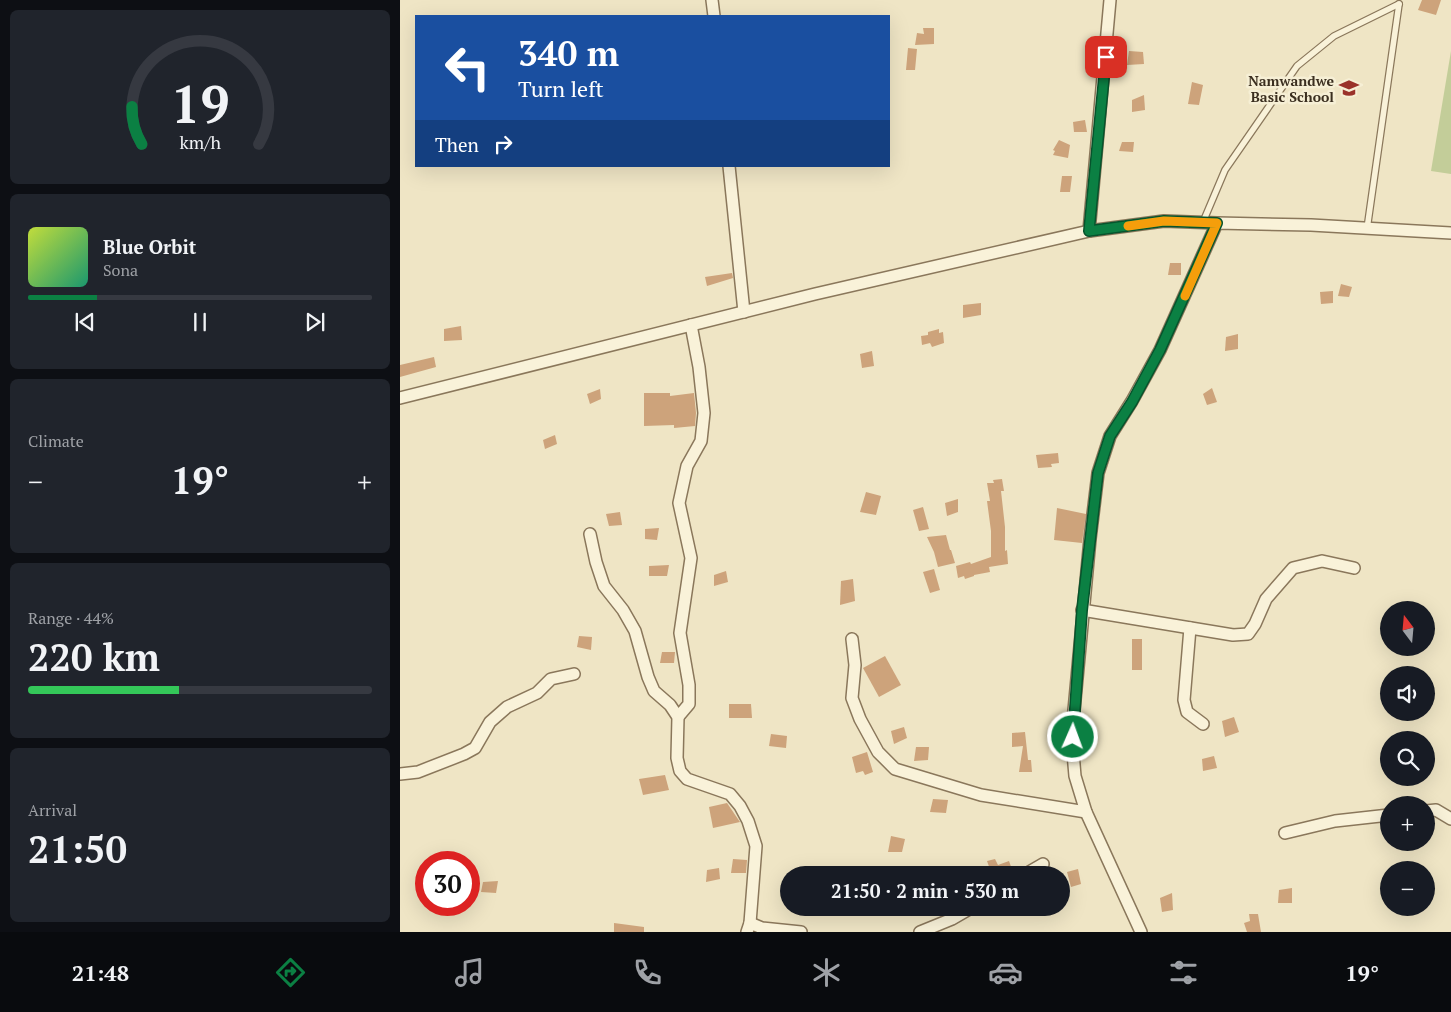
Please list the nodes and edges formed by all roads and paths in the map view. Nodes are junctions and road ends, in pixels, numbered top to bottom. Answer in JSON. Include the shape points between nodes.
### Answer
{"nodes":[{"id":1,"x":712,"y":0,"type":"edge"},
{"id":2,"x":1110,"y":0,"type":"edge"},
{"id":3,"x":714,"y":15,"type":"edge"},
{"id":4,"x":729,"y":167,"type":"edge"},
{"id":5,"x":1203,"y":222,"type":"junction"},
{"id":6,"x":1217,"y":223,"type":"junction"},
{"id":7,"x":1367,"y":229,"type":"junction"},
{"id":8,"x":1089,"y":231,"type":"junction"},
{"id":9,"x":1451,"y":233,"type":"edge"},
{"id":10,"x":744,"y":312,"type":"junction"},
{"id":11,"x":691,"y":325,"type":"junction"},
{"id":12,"x":400,"y":398,"type":"edge"},
{"id":13,"x":590,"y":534,"type":"dead end"},
{"id":14,"x":1354,"y":568,"type":"dead end"},
{"id":15,"x":1082,"y":610,"type":"junction"},
{"id":16,"x":1190,"y":628,"type":"junction"},
{"id":17,"x":852,"y":640,"type":"dead end"},
{"id":18,"x":574,"y":674,"type":"dead end"},
{"id":19,"x":678,"y":717,"type":"junction"},
{"id":20,"x":1204,"y":724,"type":"dead end"},
{"id":21,"x":400,"y":774,"type":"edge"},
{"id":22,"x":1435,"y":810,"type":"edge"},
{"id":23,"x":1086,"y":812,"type":"junction"},
{"id":24,"x":1380,"y":816,"type":"edge"},
{"id":25,"x":1451,"y":819,"type":"edge"},
{"id":26,"x":1285,"y":833,"type":"dead end"},
{"id":27,"x":1042,"y":864,"type":"dead end"},
{"id":28,"x":1039,"y":866,"type":"edge"},
{"id":29,"x":957,"y":916,"type":"edge"},
{"id":30,"x":749,"y":927,"type":"edge"},
{"id":31,"x":800,"y":932,"type":"edge"},
{"id":32,"x":920,"y":932,"type":"edge"},
{"id":33,"x":1141,"y":932,"type":"edge"}],
"edges":[{"from":1,"to":3,"type":"street"},
{"from":2,"to":8,"type":"street"},
{"from":4,"to":10,"type":"street"},
{"from":5,"to":6,"type":"street"},
{"from":5,"to":7,"type":"lane","via":[[1225,170],[1297,66],[1334,36],[1399,4]]},
{"from":5,"to":8,"type":"street","via":[[1164,221]]},
{"from":6,"to":7,"type":"street"},
{"from":6,"to":15,"type":"street","via":[[1160,350],[1110,436],[1098,473]]},
{"from":7,"to":9,"type":"street"},
{"from":8,"to":10,"type":"street"},
{"from":10,"to":11,"type":"street"},
{"from":11,"to":12,"type":"street"},
{"from":11,"to":19,"type":"street","via":[[704,413],[700,441],[687,466],[679,503],[691,558],[680,633],[689,704]]},
{"from":13,"to":19,"type":"street","via":[[604,586],[635,631],[654,691],[670,704]]},
{"from":14,"to":16,"type":"street","via":[[1322,561],[1293,568],[1266,599],[1248,634],[1233,636]]},
{"from":15,"to":16,"type":"street"},
{"from":15,"to":23,"type":"street","via":[[1072,752],[1075,776]]},
{"from":16,"to":20,"type":"street","via":[[1184,700],[1187,712]]},
{"from":17,"to":23,"type":"street","via":[[855,664],[852,698],[878,752],[895,769],[981,796]]},
{"from":18,"to":21,"type":"street","via":[[551,679],[537,693],[507,707],[490,722],[475,748],[418,772]]},
{"from":19,"to":30,"type":"street","via":[[680,771],[686,779],[730,794],[748,821],[756,846]]},
{"from":22,"to":25,"type":"street"},
{"from":23,"to":33,"type":"street"},
{"from":24,"to":26,"type":"street","via":[[1335,821]]},
{"from":27,"to":28,"type":"street"},
{"from":29,"to":32,"type":"street"},
{"from":30,"to":31,"type":"street"}]}
